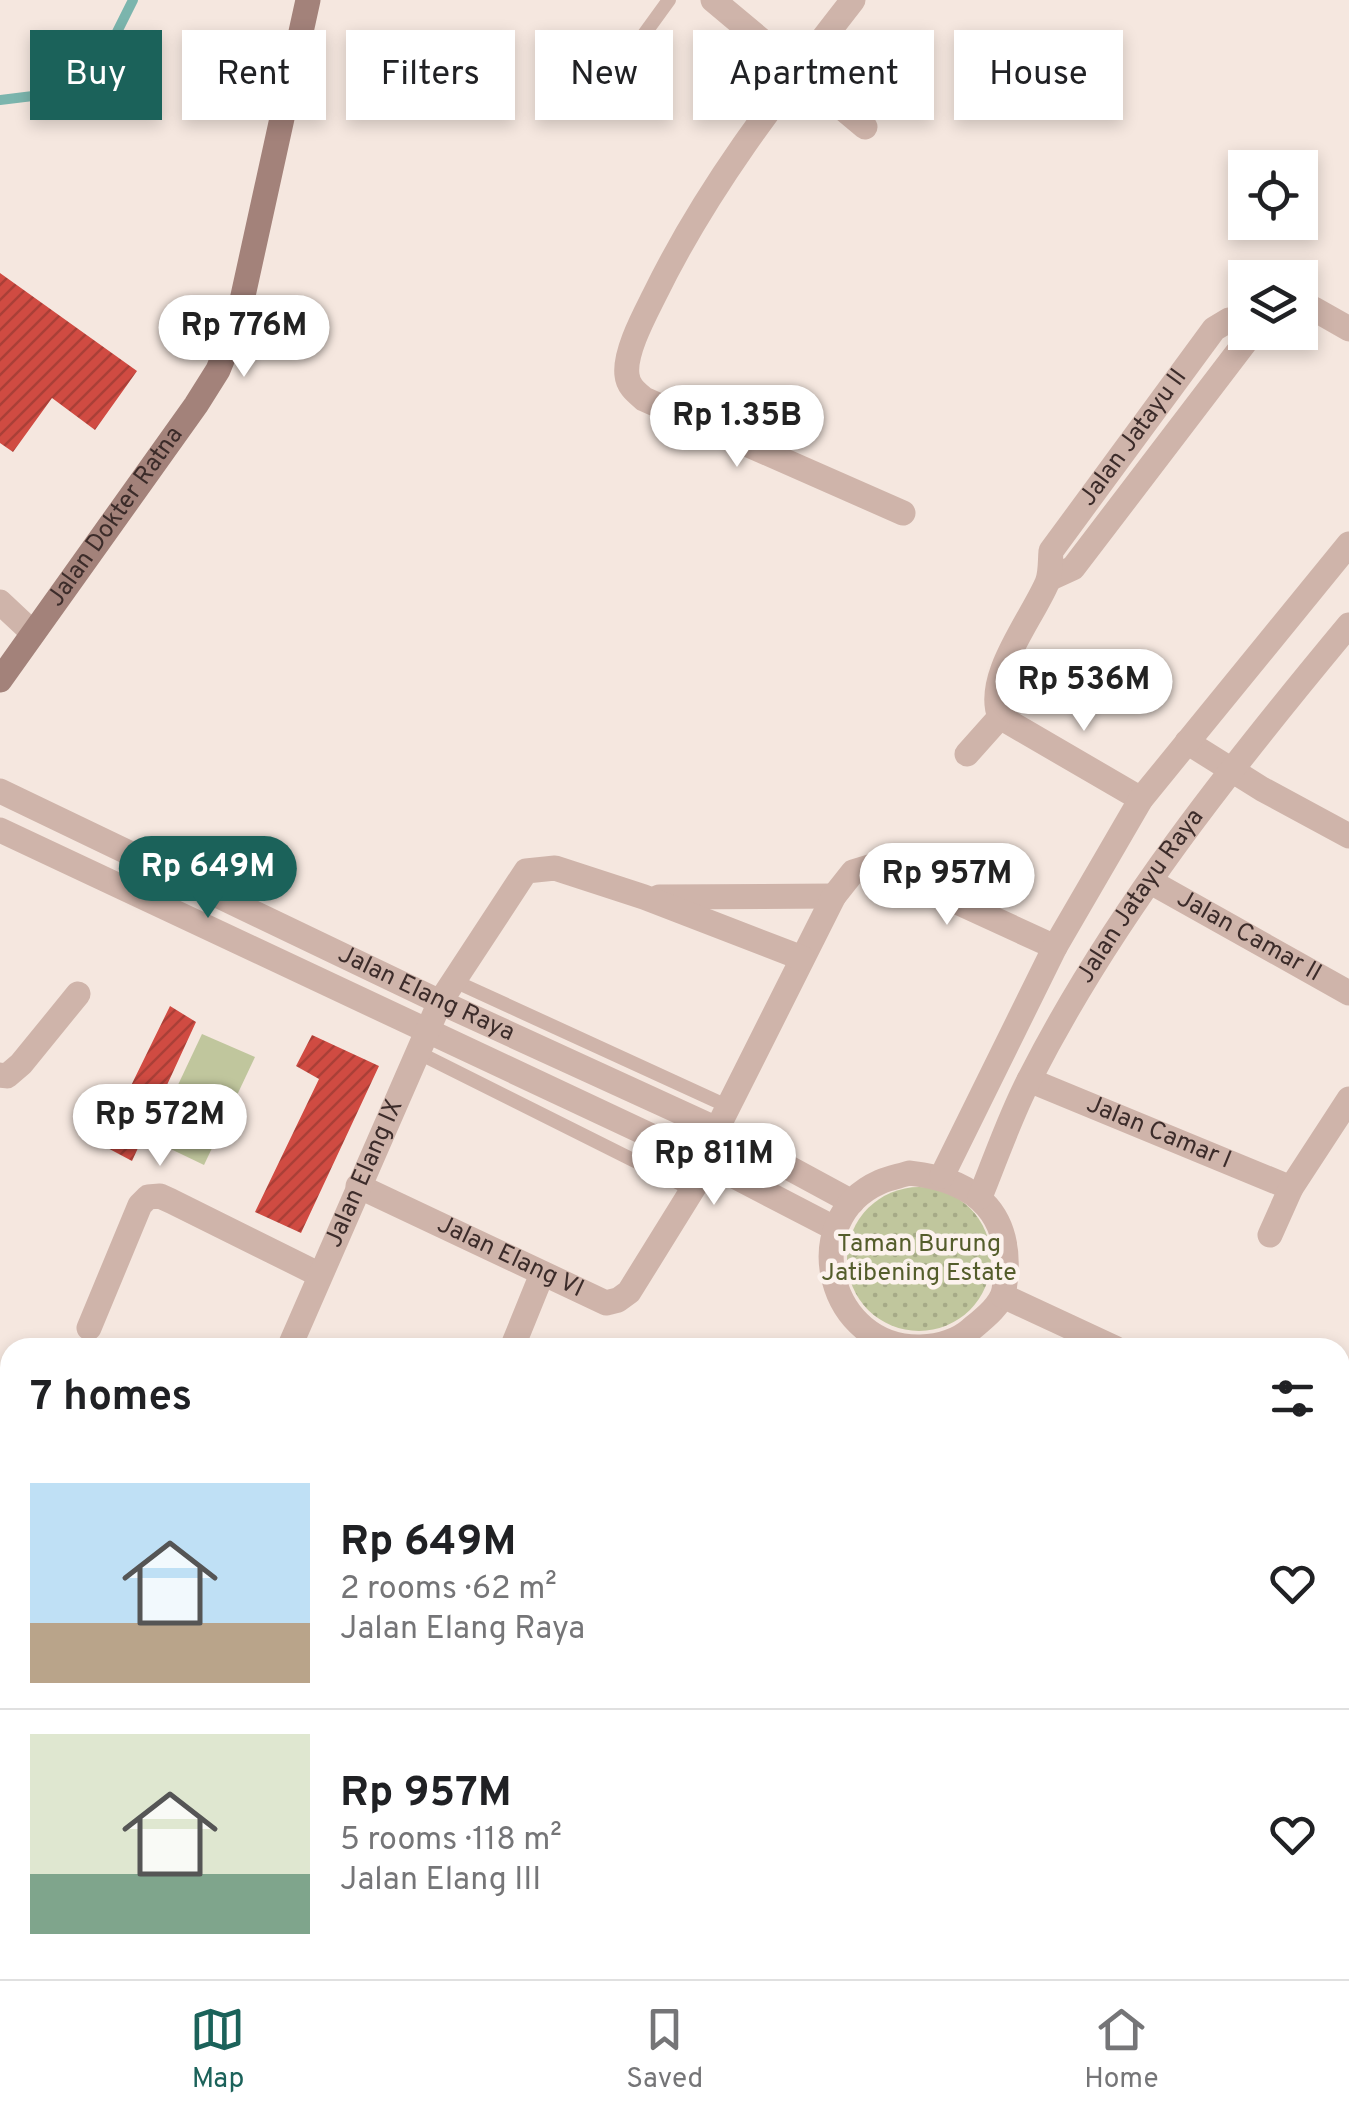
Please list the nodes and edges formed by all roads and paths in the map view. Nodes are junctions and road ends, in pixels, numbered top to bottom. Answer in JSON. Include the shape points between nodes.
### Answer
{"nodes":[{"id":1,"x":308,"y":0,"type":"edge"},
{"id":2,"x":669,"y":0,"type":"edge"},
{"id":3,"x":713,"y":0,"type":"edge"},
{"id":4,"x":853,"y":0,"type":"edge"},
{"id":5,"x":647,"y":30,"type":"edge"},
{"id":6,"x":750,"y":30,"type":"edge"},
{"id":7,"x":830,"y":30,"type":"edge"},
{"id":8,"x":761,"y":120,"type":"edge"},
{"id":9,"x":857,"y":120,"type":"edge"},
{"id":10,"x":865,"y":127,"type":"dead end"},
{"id":11,"x":1318,"y":311,"type":"edge"},
{"id":12,"x":1228,"y":321,"type":"edge"},
{"id":13,"x":1349,"y":329,"type":"edge"},
{"id":14,"x":1238,"y":350,"type":"edge"},
{"id":15,"x":904,"y":513,"type":"dead end"},
{"id":16,"x":1349,"y":544,"type":"edge"},
{"id":17,"x":1049,"y":579,"type":"junction"},
{"id":18,"x":0,"y":602,"type":"edge"},
{"id":19,"x":1349,"y":625,"type":"edge"},
{"id":20,"x":33,"y":633,"type":"junction"},
{"id":21,"x":0,"y":680,"type":"edge"},
{"id":22,"x":1000,"y":718,"type":"junction"},
{"id":23,"x":1187,"y":742,"type":"junction"},
{"id":24,"x":967,"y":754,"type":"dead end"},
{"id":25,"x":1230,"y":769,"type":"junction"},
{"id":26,"x":0,"y":791,"type":"edge"},
{"id":27,"x":1141,"y":799,"type":"junction"},
{"id":28,"x":0,"y":830,"type":"edge"},
{"id":29,"x":1349,"y":836,"type":"edge"},
{"id":30,"x":1151,"y":882,"type":"junction"},
{"id":31,"x":834,"y":896,"type":"junction"},
{"id":32,"x":644,"y":897,"type":"junction"},
{"id":33,"x":1055,"y":947,"type":"junction"},
{"id":34,"x":802,"y":958,"type":"junction"},
{"id":35,"x":446,"y":991,"type":"junction"},
{"id":36,"x":1349,"y":993,"type":"edge"},
{"id":37,"x":78,"y":994,"type":"dead end"},
{"id":38,"x":429,"y":1045,"type":"junction"},
{"id":39,"x":0,"y":1075,"type":"edge"},
{"id":40,"x":1029,"y":1080,"type":"junction"},
{"id":41,"x":1349,"y":1099,"type":"edge"},
{"id":42,"x":722,"y":1118,"type":"junction"},
{"id":43,"x":709,"y":1163,"type":"junction"},
{"id":44,"x":942,"y":1176,"type":"junction"},
{"id":45,"x":358,"y":1186,"type":"junction"},
{"id":46,"x":1290,"y":1188,"type":"junction"},
{"id":47,"x":693,"y":1190,"type":"junction"},
{"id":48,"x":980,"y":1198,"type":"junction"},
{"id":49,"x":852,"y":1202,"type":"junction"},
{"id":50,"x":836,"y":1229,"type":"junction"},
{"id":51,"x":1270,"y":1235,"type":"dead end"},
{"id":52,"x":318,"y":1274,"type":"junction"},
{"id":53,"x":542,"y":1274,"type":"junction"},
{"id":54,"x":1003,"y":1296,"type":"junction"},
{"id":55,"x":89,"y":1328,"type":"dead end"},
{"id":56,"x":293,"y":1338,"type":"edge"},
{"id":57,"x":516,"y":1338,"type":"edge"},
{"id":58,"x":868,"y":1338,"type":"edge"},
{"id":59,"x":959,"y":1338,"type":"edge"},
{"id":60,"x":1093,"y":1338,"type":"edge"}],
"edges":[{"from":1,"to":20,"type":"street","name":"Jalan Dokter Ratna","via":[[237,322],[218,370]]},
{"from":2,"to":5,"type":"lane"},
{"from":3,"to":6,"type":"street"},
{"from":4,"to":7,"type":"street"},
{"from":8,"to":15,"type":"street","via":[[683,236],[638,329],[626,373],[631,388]]},
{"from":9,"to":10,"type":"street"},
{"from":11,"to":13,"type":"street"},
{"from":12,"to":17,"type":"street","name":"Jalan Jatayu II","via":[[1214,329],[1051,552]]},
{"from":14,"to":17,"type":"street","name":"Jalan Jatayu II","via":[[1073,568]]},
{"from":16,"to":23,"type":"street","name":"Jalan Jatayu Raya"},
{"from":17,"to":22,"type":"street","name":"Jalan Jatayu II","via":[[1003,670],[994,704]]},
{"from":18,"to":20,"type":"street"},
{"from":19,"to":25,"type":"street","name":"Jalan Jatayu Raya"},
{"from":20,"to":21,"type":"street","name":"Jalan Dokter Ratna"},
{"from":22,"to":24,"type":"street"},
{"from":22,"to":27,"type":"street"},
{"from":23,"to":25,"type":"street"},
{"from":23,"to":27,"type":"street","name":"Jalan Jatayu Raya"},
{"from":25,"to":29,"type":"street"},
{"from":25,"to":30,"type":"street","name":"Jalan Jatayu Raya"},
{"from":26,"to":35,"type":"street","name":"Jalan Elang Raya"},
{"from":27,"to":33,"type":"street","name":"Jalan Jatayu Raya"},
{"from":28,"to":38,"type":"street","name":"Jalan Elang Raya"},
{"from":30,"to":36,"type":"street","name":"Jalan Camar II"},
{"from":30,"to":40,"type":"street","name":"Jalan Jatayu Raya"},
{"from":31,"to":32,"type":"street"},
{"from":31,"to":33,"type":"street","via":[[853,872],[876,865]]},
{"from":31,"to":34,"type":"street"},
{"from":32,"to":34,"type":"street"},
{"from":32,"to":35,"type":"street","name":"Jalan Elang IX","via":[[555,868],[526,870]]},
{"from":33,"to":44,"type":"street","name":"Jalan Jatayu Raya"},
{"from":34,"to":42,"type":"street"},
{"from":35,"to":38,"type":"street","name":"Jalan Elang IX"},
{"from":35,"to":42,"type":"street","name":"Jalan Elang Raya"},
{"from":37,"to":39,"type":"street","via":[[21,1064]]},
{"from":38,"to":43,"type":"street","name":"Jalan Elang Raya"},
{"from":38,"to":45,"type":"street","name":"Jalan Elang IX"},
{"from":38,"to":47,"type":"lane"},
{"from":40,"to":46,"type":"street","name":"Jalan Camar I"},
{"from":40,"to":48,"type":"street","name":"Jalan Jatayu Raya"},
{"from":41,"to":46,"type":"street"},
{"from":42,"to":49,"type":"street","name":"Jalan Elang Raya"},
{"from":43,"to":47,"type":"street","name":"Jalan Elang VI"},
{"from":43,"to":50,"type":"street","name":"Jalan Elang Raya"},
{"from":44,"to":48,"type":"street"},
{"from":44,"to":49,"type":"street","via":[[910,1173],[878,1182]]},
{"from":45,"to":52,"type":"street","name":"Jalan Elang IX"},
{"from":45,"to":53,"type":"street","name":"Jalan Elang VI"},
{"from":46,"to":51,"type":"street"},
{"from":47,"to":53,"type":"street","name":"Jalan Elang VI","via":[[630,1292],[618,1300],[606,1303]]},
{"from":48,"to":54,"type":"street","via":[[1005,1245]]},
{"from":49,"to":50,"type":"street"},
{"from":50,"to":58,"type":"street","via":[[835,1290]]},
{"from":52,"to":55,"type":"street","via":[[160,1196],[148,1197]]},
{"from":52,"to":56,"type":"street","name":"Jalan Elang IX"},
{"from":53,"to":57,"type":"street"},
{"from":54,"to":59,"type":"street"},
{"from":54,"to":60,"type":"street"}]}
